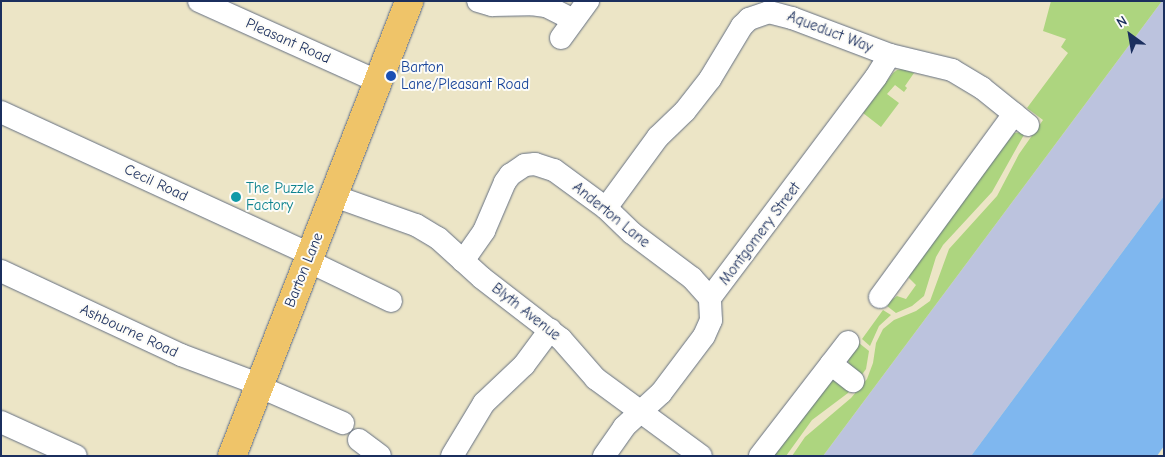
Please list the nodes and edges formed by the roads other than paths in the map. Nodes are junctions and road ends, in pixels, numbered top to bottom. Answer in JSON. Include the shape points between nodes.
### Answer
{"nodes":[{"id":1,"x":199,"y":1,"type":"edge"},
{"id":2,"x":409,"y":1,"type":"edge"},
{"id":3,"x":478,"y":1,"type":"edge"},
{"id":4,"x":588,"y":1,"type":"edge"},
{"id":5,"x":890,"y":55,"type":"junction"},
{"id":6,"x":378,"y":81,"type":"junction"},
{"id":7,"x":1,"y":112,"type":"edge"},
{"id":8,"x":334,"y":196,"type":"junction"},
{"id":9,"x":606,"y":208,"type":"junction"},
{"id":10,"x":309,"y":257,"type":"junction"},
{"id":11,"x":463,"y":261,"type":"junction"},
{"id":12,"x":1,"y":271,"type":"edge"},
{"id":13,"x":880,"y":297,"type":"dead end"},
{"id":14,"x":710,"y":298,"type":"junction"},
{"id":15,"x":391,"y":301,"type":"dead end"},
{"id":16,"x":550,"y":330,"type":"junction"},
{"id":17,"x":848,"y":342,"type":"dead end"},
{"id":18,"x":831,"y":364,"type":"junction"},
{"id":19,"x":853,"y":381,"type":"dead end"},
{"id":20,"x":258,"y":386,"type":"junction"},
{"id":21,"x":640,"y":413,"type":"junction"},
{"id":22,"x":1,"y":422,"type":"edge"},
{"id":23,"x":342,"y":423,"type":"dead end"},
{"id":24,"x":359,"y":440,"type":"dead end"},
{"id":25,"x":76,"y":456,"type":"edge"},
{"id":26,"x":232,"y":456,"type":"edge"},
{"id":27,"x":380,"y":456,"type":"edge"},
{"id":28,"x":452,"y":456,"type":"edge"},
{"id":29,"x":604,"y":456,"type":"edge"},
{"id":30,"x":701,"y":456,"type":"edge"},
{"id":31,"x":760,"y":456,"type":"edge"}],
"edges":[{"from":1,"to":6,"type":"street","name":"Pleasant Road"},
{"from":2,"to":6,"type":"main road","name":"Barton Lane"},
{"from":3,"to":4,"type":"street","via":[[492,5],[546,6],[567,29]]},
{"from":5,"to":9,"type":"street","name":"Aqueduct Way","via":[[780,14],[769,12],[749,19],[693,101],[658,137]]},
{"from":5,"to":13,"type":"street","name":"Aqueduct Way","via":[[952,70],[982,88],[1021,120],[901,285]]},
{"from":5,"to":14,"type":"street","name":"Montgomery Street"},
{"from":6,"to":8,"type":"main road","name":"Barton Lane"},
{"from":7,"to":10,"type":"street","name":"Cecil Road"},
{"from":8,"to":10,"type":"main road","name":"Barton Lane"},
{"from":8,"to":11,"type":"street","name":"Blyth Avenue","via":[[416,225],[438,238]]},
{"from":9,"to":11,"type":"street","name":"Anderton Lane","via":[[554,170],[535,164],[525,165],[505,182],[484,230]]},
{"from":9,"to":14,"type":"street","name":"Anderton Lane","via":[[632,233],[692,278]]},
{"from":10,"to":15,"type":"street","name":"Cecil Road"},
{"from":10,"to":20,"type":"main road","name":"Barton Lane"},
{"from":11,"to":16,"type":"street","name":"Blyth Avenue"},
{"from":12,"to":20,"type":"street","name":"Ashbourne Road","via":[[181,355]]},
{"from":14,"to":21,"type":"street","name":"Montgomery Street","via":[[710,320],[704,336],[661,394]]},
{"from":16,"to":21,"type":"street","name":"Blyth Avenue","via":[[569,346],[596,379]]},
{"from":16,"to":28,"type":"street","via":[[524,364],[484,403]]},
{"from":17,"to":18,"type":"street"},
{"from":18,"to":19,"type":"street"},
{"from":18,"to":31,"type":"street"},
{"from":20,"to":23,"type":"street","name":"Ashbourne Road"},
{"from":20,"to":26,"type":"main road","name":"Barton Lane"},
{"from":21,"to":29,"type":"street","name":"Montgomery Street","via":[[624,427]]},
{"from":21,"to":30,"type":"street","name":"Blyth Avenue"},
{"from":22,"to":25,"type":"street"},
{"from":24,"to":27,"type":"street"}]}
